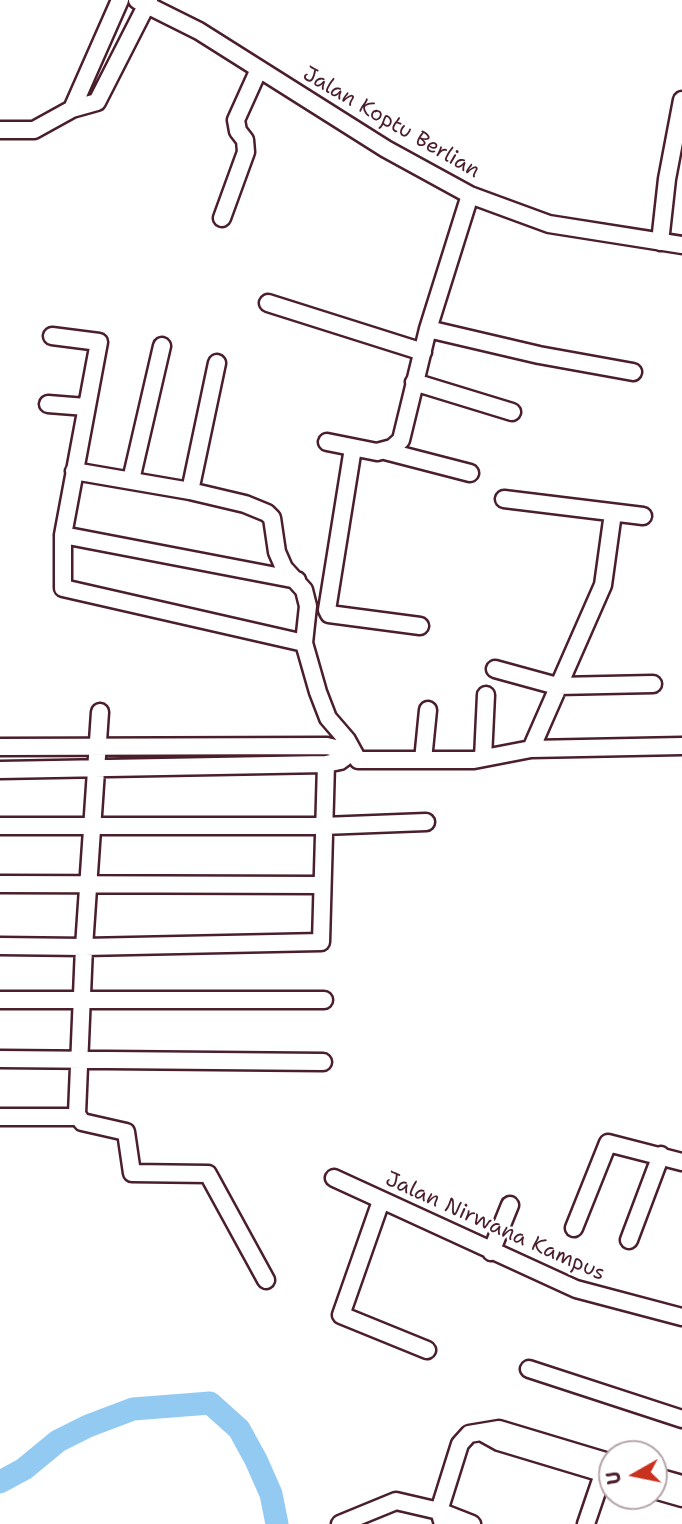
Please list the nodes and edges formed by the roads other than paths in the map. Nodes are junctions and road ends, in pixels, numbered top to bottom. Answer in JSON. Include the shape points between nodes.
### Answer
{"nodes":[{"id":1,"x":120,"y":0,"type":"edge"},
{"id":2,"x":144,"y":1,"type":"edge"},
{"id":3,"x":259,"y":69,"type":"junction"},
{"id":4,"x":682,"y":100,"type":"edge"},
{"id":5,"x":72,"y":109,"type":"junction"},
{"id":6,"x":0,"y":130,"type":"edge"},
{"id":7,"x":470,"y":195,"type":"junction"},
{"id":8,"x":222,"y":218,"type":"dead end"},
{"id":9,"x":660,"y":242,"type":"junction"},
{"id":10,"x":682,"y":246,"type":"edge"},
{"id":11,"x":268,"y":303,"type":"dead end"},
{"id":12,"x":428,"y":329,"type":"junction"},
{"id":13,"x":52,"y":336,"type":"dead end"},
{"id":14,"x":162,"y":346,"type":"dead end"},
{"id":15,"x":423,"y":352,"type":"junction"},
{"id":16,"x":217,"y":363,"type":"dead end"},
{"id":17,"x":634,"y":372,"type":"dead end"},
{"id":18,"x":414,"y":382,"type":"junction"},
{"id":19,"x":48,"y":404,"type":"dead end"},
{"id":20,"x":86,"y":407,"type":"junction"},
{"id":21,"x":512,"y":412,"type":"dead end"},
{"id":22,"x":327,"y":442,"type":"dead end"},
{"id":23,"x":353,"y":448,"type":"junction"},
{"id":24,"x":385,"y":451,"type":"junction"},
{"id":25,"x":74,"y":471,"type":"junction"},
{"id":26,"x":470,"y":473,"type":"dead end"},
{"id":27,"x":131,"y":480,"type":"junction"},
{"id":28,"x":190,"y":491,"type":"junction"},
{"id":29,"x":504,"y":499,"type":"dead end"},
{"id":30,"x":613,"y":513,"type":"junction"},
{"id":31,"x":643,"y":516,"type":"dead end"},
{"id":32,"x":63,"y":535,"type":"junction"},
{"id":33,"x":297,"y":580,"type":"junction"},
{"id":34,"x":420,"y":626,"type":"dead end"},
{"id":35,"x":303,"y":643,"type":"junction"},
{"id":36,"x":495,"y":669,"type":"dead end"},
{"id":37,"x":653,"y":684,"type":"dead end"},
{"id":38,"x":557,"y":686,"type":"junction"},
{"id":39,"x":486,"y":695,"type":"dead end"},
{"id":40,"x":428,"y":710,"type":"dead end"},
{"id":41,"x":100,"y":712,"type":"dead end"},
{"id":42,"x":682,"y":746,"type":"edge"},
{"id":43,"x":0,"y":747,"type":"edge"},
{"id":44,"x":97,"y":747,"type":"junction"},
{"id":45,"x":531,"y":749,"type":"junction"},
{"id":46,"x":352,"y":752,"type":"junction"},
{"id":47,"x":483,"y":758,"type":"junction"},
{"id":48,"x":424,"y":760,"type":"junction"},
{"id":49,"x":327,"y":764,"type":"junction"},
{"id":50,"x":95,"y":768,"type":"junction"},
{"id":51,"x":0,"y":770,"type":"edge"},
{"id":52,"x":426,"y":822,"type":"dead end"},
{"id":53,"x":90,"y":824,"type":"junction"},
{"id":54,"x":0,"y":825,"type":"edge"},
{"id":55,"x":323,"y":826,"type":"junction"},
{"id":56,"x":0,"y":884,"type":"edge"},
{"id":57,"x":321,"y":884,"type":"junction"},
{"id":58,"x":88,"y":885,"type":"junction"},
{"id":59,"x":0,"y":946,"type":"edge"},
{"id":60,"x":84,"y":947,"type":"junction"},
{"id":61,"x":0,"y":1000,"type":"edge"},
{"id":62,"x":324,"y":1000,"type":"dead end"},
{"id":63,"x":81,"y":1001,"type":"junction"},
{"id":64,"x":0,"y":1059,"type":"edge"},
{"id":65,"x":78,"y":1060,"type":"junction"},
{"id":66,"x":323,"y":1062,"type":"dead end"},
{"id":67,"x":77,"y":1114,"type":"junction"},
{"id":68,"x":0,"y":1118,"type":"edge"},
{"id":69,"x":661,"y":1155,"type":"junction"},
{"id":70,"x":682,"y":1162,"type":"edge"},
{"id":71,"x":334,"y":1178,"type":"dead end"},
{"id":72,"x":381,"y":1201,"type":"junction"},
{"id":73,"x":510,"y":1205,"type":"dead end"},
{"id":74,"x":574,"y":1228,"type":"dead end"},
{"id":75,"x":629,"y":1240,"type":"dead end"},
{"id":76,"x":492,"y":1252,"type":"junction"},
{"id":77,"x":266,"y":1280,"type":"dead end"},
{"id":78,"x":682,"y":1317,"type":"edge"},
{"id":79,"x":428,"y":1350,"type":"dead end"},
{"id":80,"x":529,"y":1369,"type":"dead end"},
{"id":81,"x":682,"y":1419,"type":"edge"},
{"id":82,"x":598,"y":1467,"type":"edge"},
{"id":83,"x":598,"y":1489,"type":"edge"},
{"id":84,"x":372,"y":1518,"type":"edge"},
{"id":85,"x":441,"y":1518,"type":"edge"},
{"id":86,"x":340,"y":1524,"type":"edge"},
{"id":87,"x":472,"y":1524,"type":"edge"},
{"id":88,"x":586,"y":1524,"type":"edge"}],
"edges":[{"from":1,"to":5,"type":"street"},
{"from":2,"to":3,"type":"street","name":"Jalan Koptu Berlian"},
{"from":2,"to":5,"type":"street","via":[[97,102]]},
{"from":3,"to":7,"type":"street","name":"Jalan Koptu Berlian","via":[[386,149]]},
{"from":3,"to":8,"type":"street","via":[[236,120],[246,152]]},
{"from":4,"to":9,"type":"street"},
{"from":5,"to":6,"type":"street","via":[[34,130]]},
{"from":7,"to":9,"type":"street","name":"Jalan Koptu Berlian","via":[[550,224]]},
{"from":7,"to":12,"type":"street"},
{"from":9,"to":10,"type":"street","name":"Jalan Koptu Berlian"},
{"from":11,"to":15,"type":"street"},
{"from":12,"to":15,"type":"street"},
{"from":12,"to":17,"type":"street"},
{"from":13,"to":20,"type":"street","via":[[99,342]]},
{"from":14,"to":27,"type":"street"},
{"from":15,"to":18,"type":"street"},
{"from":16,"to":28,"type":"street"},
{"from":18,"to":21,"type":"street"},
{"from":18,"to":24,"type":"street","via":[[401,440]]},
{"from":19,"to":20,"type":"street"},
{"from":20,"to":25,"type":"street"},
{"from":22,"to":23,"type":"street"},
{"from":23,"to":24,"type":"street"},
{"from":23,"to":34,"type":"street","via":[[327,610],[329,614]]},
{"from":24,"to":26,"type":"street"},
{"from":25,"to":27,"type":"street"},
{"from":25,"to":32,"type":"street"},
{"from":27,"to":28,"type":"street"},
{"from":28,"to":33,"type":"street","via":[[267,513],[284,568]]},
{"from":29,"to":30,"type":"street"},
{"from":30,"to":31,"type":"street"},
{"from":30,"to":38,"type":"street","via":[[603,585]]},
{"from":32,"to":33,"type":"street"},
{"from":32,"to":35,"type":"street","via":[[61,579],[67,590]]},
{"from":33,"to":35,"type":"street","via":[[308,606]]},
{"from":35,"to":46,"type":"street","via":[[328,718]]},
{"from":36,"to":38,"type":"street"},
{"from":37,"to":38,"type":"street"},
{"from":38,"to":45,"type":"street"},
{"from":39,"to":47,"type":"street"},
{"from":40,"to":48,"type":"street"},
{"from":41,"to":44,"type":"street"},
{"from":42,"to":45,"type":"street"},
{"from":43,"to":44,"type":"street"},
{"from":44,"to":46,"type":"street","via":[[327,746]]},
{"from":44,"to":50,"type":"street"},
{"from":45,"to":47,"type":"street"},
{"from":46,"to":48,"type":"street","via":[[364,762]]},
{"from":46,"to":49,"type":"street"},
{"from":47,"to":48,"type":"street"},
{"from":49,"to":50,"type":"street"},
{"from":49,"to":55,"type":"street"},
{"from":50,"to":51,"type":"street"},
{"from":50,"to":53,"type":"street"},
{"from":52,"to":55,"type":"street"},
{"from":53,"to":54,"type":"street"},
{"from":53,"to":55,"type":"street"},
{"from":53,"to":58,"type":"street"},
{"from":55,"to":57,"type":"street"},
{"from":56,"to":58,"type":"street"},
{"from":57,"to":58,"type":"street"},
{"from":57,"to":60,"type":"street","via":[[321,943]]},
{"from":58,"to":60,"type":"street"},
{"from":59,"to":60,"type":"street"},
{"from":60,"to":63,"type":"street"},
{"from":61,"to":63,"type":"street"},
{"from":62,"to":63,"type":"street"},
{"from":63,"to":65,"type":"street"},
{"from":64,"to":65,"type":"street"},
{"from":65,"to":66,"type":"street"},
{"from":65,"to":67,"type":"street"},
{"from":67,"to":68,"type":"street"},
{"from":67,"to":77,"type":"street","via":[[82,1122],[126,1132],[132,1172],[208,1174]]},
{"from":69,"to":70,"type":"street"},
{"from":69,"to":74,"type":"street","via":[[607,1144]]},
{"from":69,"to":75,"type":"street"},
{"from":71,"to":72,"type":"street","name":"Jalan Nirwana Kampus"},
{"from":72,"to":76,"type":"street","name":"Jalan Nirwana Kampus"},
{"from":72,"to":79,"type":"street","via":[[341,1315]]},
{"from":73,"to":76,"type":"street"},
{"from":76,"to":78,"type":"street","name":"Jalan Nirwana Kampus","via":[[576,1289]]},
{"from":80,"to":81,"type":"street"},
{"from":82,"to":85,"type":"street","via":[[481,1432],[469,1434],[461,1441]]},
{"from":83,"to":88,"type":"street"},
{"from":84,"to":85,"type":"street","via":[[396,1501]]},
{"from":84,"to":86,"type":"street"},
{"from":85,"to":87,"type":"street"}]}
